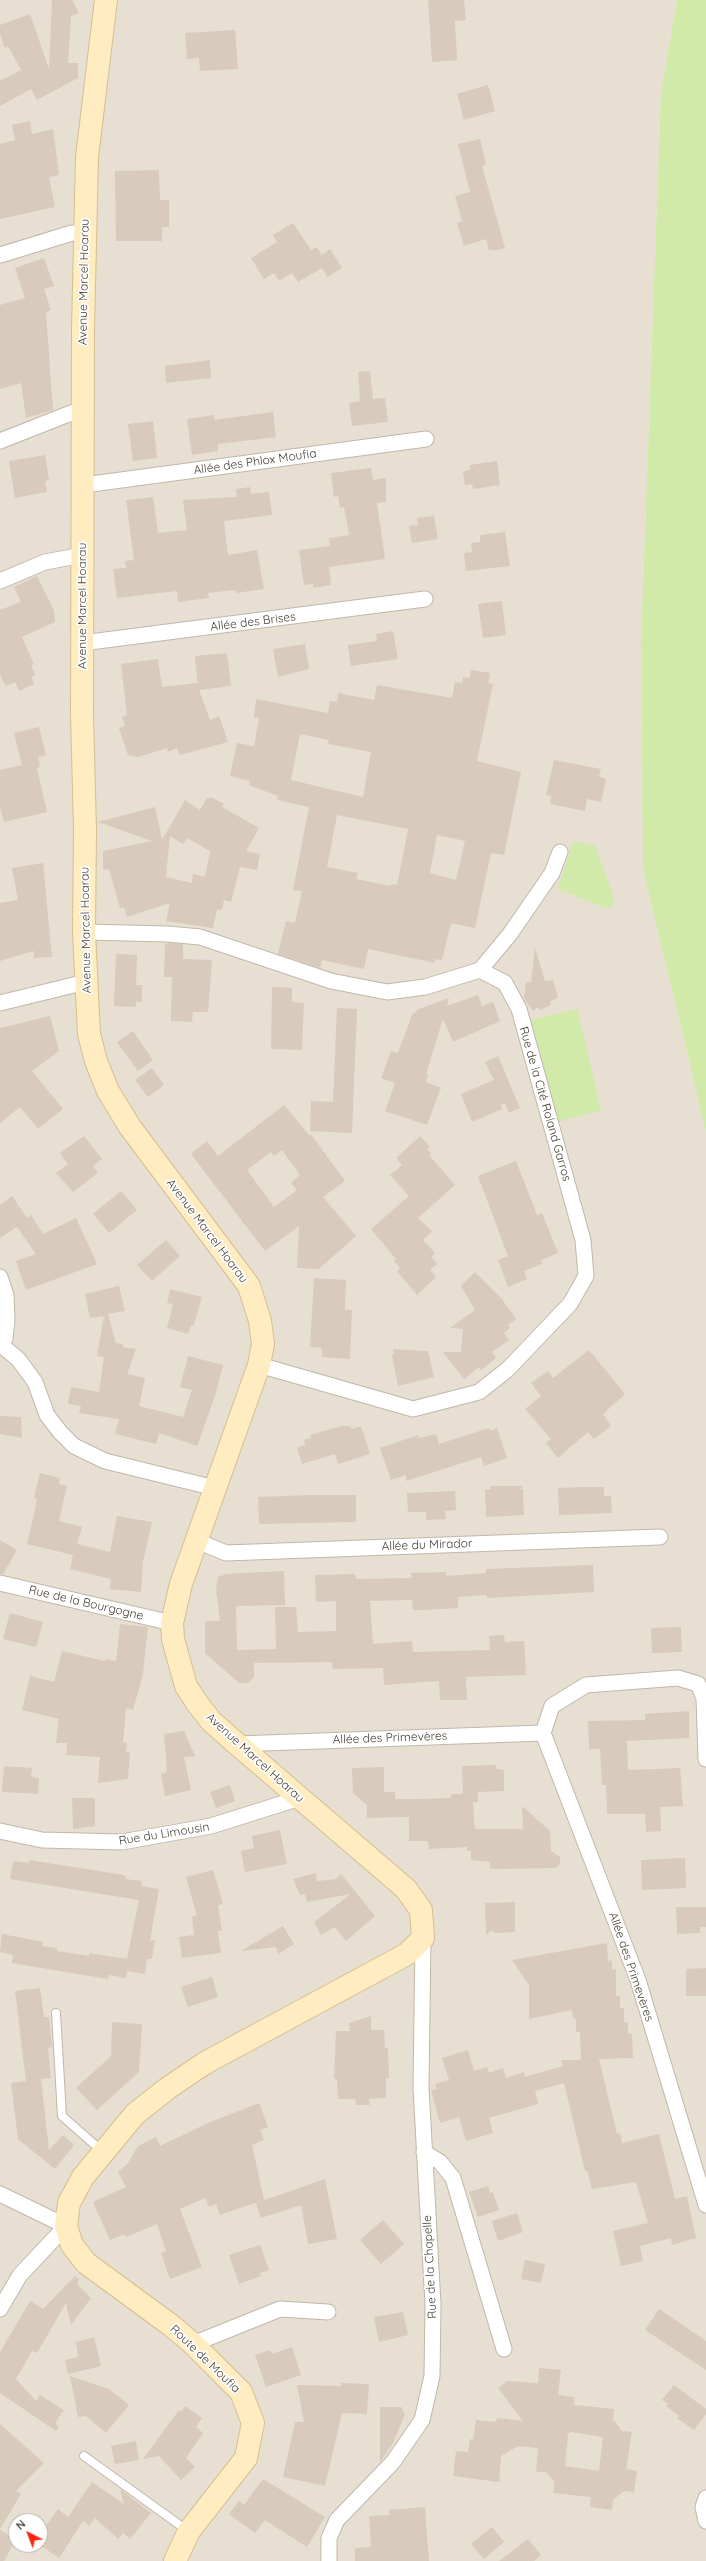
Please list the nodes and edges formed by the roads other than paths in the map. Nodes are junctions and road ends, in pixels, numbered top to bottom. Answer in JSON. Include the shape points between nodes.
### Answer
{"nodes":[{"id":1,"x":106,"y":0,"type":"edge"},
{"id":2,"x":85,"y":233,"type":"junction"},
{"id":3,"x":0,"y":255,"type":"edge"},
{"id":4,"x":84,"y":411,"type":"junction"},
{"id":5,"x":426,"y":439,"type":"dead end"},
{"id":6,"x":0,"y":441,"type":"edge"},
{"id":7,"x":84,"y":485,"type":"junction"},
{"id":8,"x":83,"y":555,"type":"junction"},
{"id":9,"x":0,"y":581,"type":"edge"},
{"id":10,"x":425,"y":599,"type":"dead end"},
{"id":11,"x":82,"y":643,"type":"junction"},
{"id":12,"x":560,"y":852,"type":"dead end"},
{"id":13,"x":84,"y":932,"type":"junction"},
{"id":14,"x":480,"y":970,"type":"junction"},
{"id":15,"x":86,"y":982,"type":"junction"},
{"id":16,"x":0,"y":1003,"type":"edge"},
{"id":17,"x":0,"y":1277,"type":"edge"},
{"id":18,"x":0,"y":1344,"type":"edge"},
{"id":19,"x":259,"y":1366,"type":"junction"},
{"id":20,"x":215,"y":1488,"type":"junction"},
{"id":21,"x":660,"y":1537,"type":"dead end"},
{"id":22,"x":196,"y":1541,"type":"junction"},
{"id":23,"x":0,"y":1583,"type":"edge"},
{"id":24,"x":172,"y":1623,"type":"junction"},
{"id":25,"x":543,"y":1733,"type":"junction"},
{"id":26,"x":237,"y":1744,"type":"junction"},
{"id":27,"x":706,"y":1759,"type":"edge"},
{"id":28,"x":300,"y":1798,"type":"junction"},
{"id":29,"x":0,"y":1831,"type":"edge"},
{"id":30,"x":423,"y":1938,"type":"junction"},
{"id":31,"x":56,"y":2013,"type":"dead end"},
{"id":32,"x":104,"y":2152,"type":"junction"},
{"id":33,"x":424,"y":2152,"type":"junction"},
{"id":34,"x":0,"y":2194,"type":"edge"},
{"id":35,"x":706,"y":2205,"type":"edge"},
{"id":36,"x":66,"y":2226,"type":"junction"},
{"id":37,"x":0,"y":2309,"type":"edge"},
{"id":38,"x":328,"y":2312,"type":"dead end"},
{"id":39,"x":193,"y":2344,"type":"junction"},
{"id":40,"x":504,"y":2349,"type":"dead end"},
{"id":41,"x":84,"y":2456,"type":"dead end"},
{"id":42,"x":706,"y":2498,"type":"edge"},
{"id":43,"x":706,"y":2521,"type":"edge"},
{"id":44,"x":189,"y":2531,"type":"junction"},
{"id":45,"x":175,"y":2561,"type":"edge"},
{"id":46,"x":329,"y":2561,"type":"edge"}],
"edges":[{"from":1,"to":2,"type":"main road","name":"Avenue Marcel Hoarau","via":[[87,157]]},
{"from":2,"to":3,"type":"street","via":[[72,234]]},
{"from":2,"to":4,"type":"main road","name":"Avenue Marcel Hoarau"},
{"from":4,"to":6,"type":"street","via":[[71,413]]},
{"from":4,"to":7,"type":"main road","name":"Avenue Marcel Hoarau"},
{"from":5,"to":7,"type":"street","name":"Allée des Phlox Moufia"},
{"from":7,"to":8,"type":"main road","name":"Avenue Marcel Hoarau"},
{"from":8,"to":9,"type":"street","via":[[45,562]]},
{"from":8,"to":11,"type":"main road","name":"Avenue Marcel Hoarau"},
{"from":10,"to":11,"type":"street","name":"Allée des Brises"},
{"from":11,"to":13,"type":"main road","name":"Avenue Marcel Hoarau"},
{"from":12,"to":14,"type":"street","via":[[552,873],[510,934]]},
{"from":13,"to":14,"type":"street","via":[[200,937],[331,981],[387,992],[425,988]]},
{"from":13,"to":15,"type":"main road","name":"Avenue Marcel Hoarau"},
{"from":14,"to":19,"type":"street","name":"Rue de la Cité Roland Garros","via":[[505,983],[519,1009],[583,1240],[586,1276],[570,1304],[508,1369],[479,1392],[446,1402],[413,1409]]},
{"from":15,"to":16,"type":"street"},
{"from":15,"to":19,"type":"main road","name":"Avenue Marcel Hoarau","via":[[89,1034],[108,1091],[130,1127],[249,1286],[260,1321],[263,1344]]},
{"from":17,"to":18,"type":"street","via":[[6,1295],[7,1320],[5,1339]]},
{"from":18,"to":20,"type":"street","via":[[18,1359],[35,1382],[48,1415],[74,1446],[105,1461]]},
{"from":19,"to":20,"type":"main road","name":"Avenue Marcel Hoarau"},
{"from":20,"to":22,"type":"main road","name":"Avenue Marcel Hoarau"},
{"from":21,"to":22,"type":"street","name":"Allée du Mirador","via":[[226,1553]]},
{"from":22,"to":24,"type":"main road","name":"Avenue Marcel Hoarau","via":[[181,1584]]},
{"from":23,"to":24,"type":"street","name":"Rue de la Bourgogne"},
{"from":24,"to":26,"type":"main road","name":"Avenue Marcel Hoarau","via":[[173,1639],[186,1686],[211,1721]]},
{"from":25,"to":26,"type":"street","name":"Allée des Primevères"},
{"from":25,"to":27,"type":"street","via":[[552,1706],[586,1685],[678,1678],[698,1684],[704,1698]]},
{"from":25,"to":35,"type":"street","name":"Allée des Primevères","via":[[638,1980]]},
{"from":26,"to":28,"type":"main road","name":"Avenue Marcel Hoarau"},
{"from":28,"to":29,"type":"street","name":"Rue du Limousin","via":[[211,1826],[122,1842],[42,1840]]},
{"from":28,"to":30,"type":"main road","name":"Avenue Marcel Hoarau","via":[[406,1889],[421,1910]]},
{"from":30,"to":32,"type":"main road","via":[[407,1954],[204,2063],[135,2114]]},
{"from":30,"to":33,"type":"street","name":"Rue de la Chapelle","via":[[421,2088]]},
{"from":31,"to":32,"type":"lane","via":[[62,2116]]},
{"from":32,"to":36,"type":"main road","via":[[83,2177],[69,2203]]},
{"from":33,"to":40,"type":"street","via":[[440,2162],[453,2178]]},
{"from":33,"to":46,"type":"street","name":"Rue de la Chapelle","via":[[434,2357],[426,2406],[422,2420],[393,2462],[337,2520],[329,2538]]},
{"from":34,"to":36,"type":"street"},
{"from":36,"to":37,"type":"street","via":[[20,2275]]},
{"from":36,"to":39,"type":"main road","name":"Route de Moufia","via":[[72,2246],[86,2263]]},
{"from":38,"to":39,"type":"street","via":[[280,2309]]},
{"from":39,"to":44,"type":"main road","name":"Route de Moufia","via":[[241,2392],[253,2423],[246,2458]]},
{"from":41,"to":44,"type":"lane"},
{"from":42,"to":43,"type":"street","via":[[703,2507]]},
{"from":44,"to":45,"type":"main road","name":"Route de Moufia"}]}
